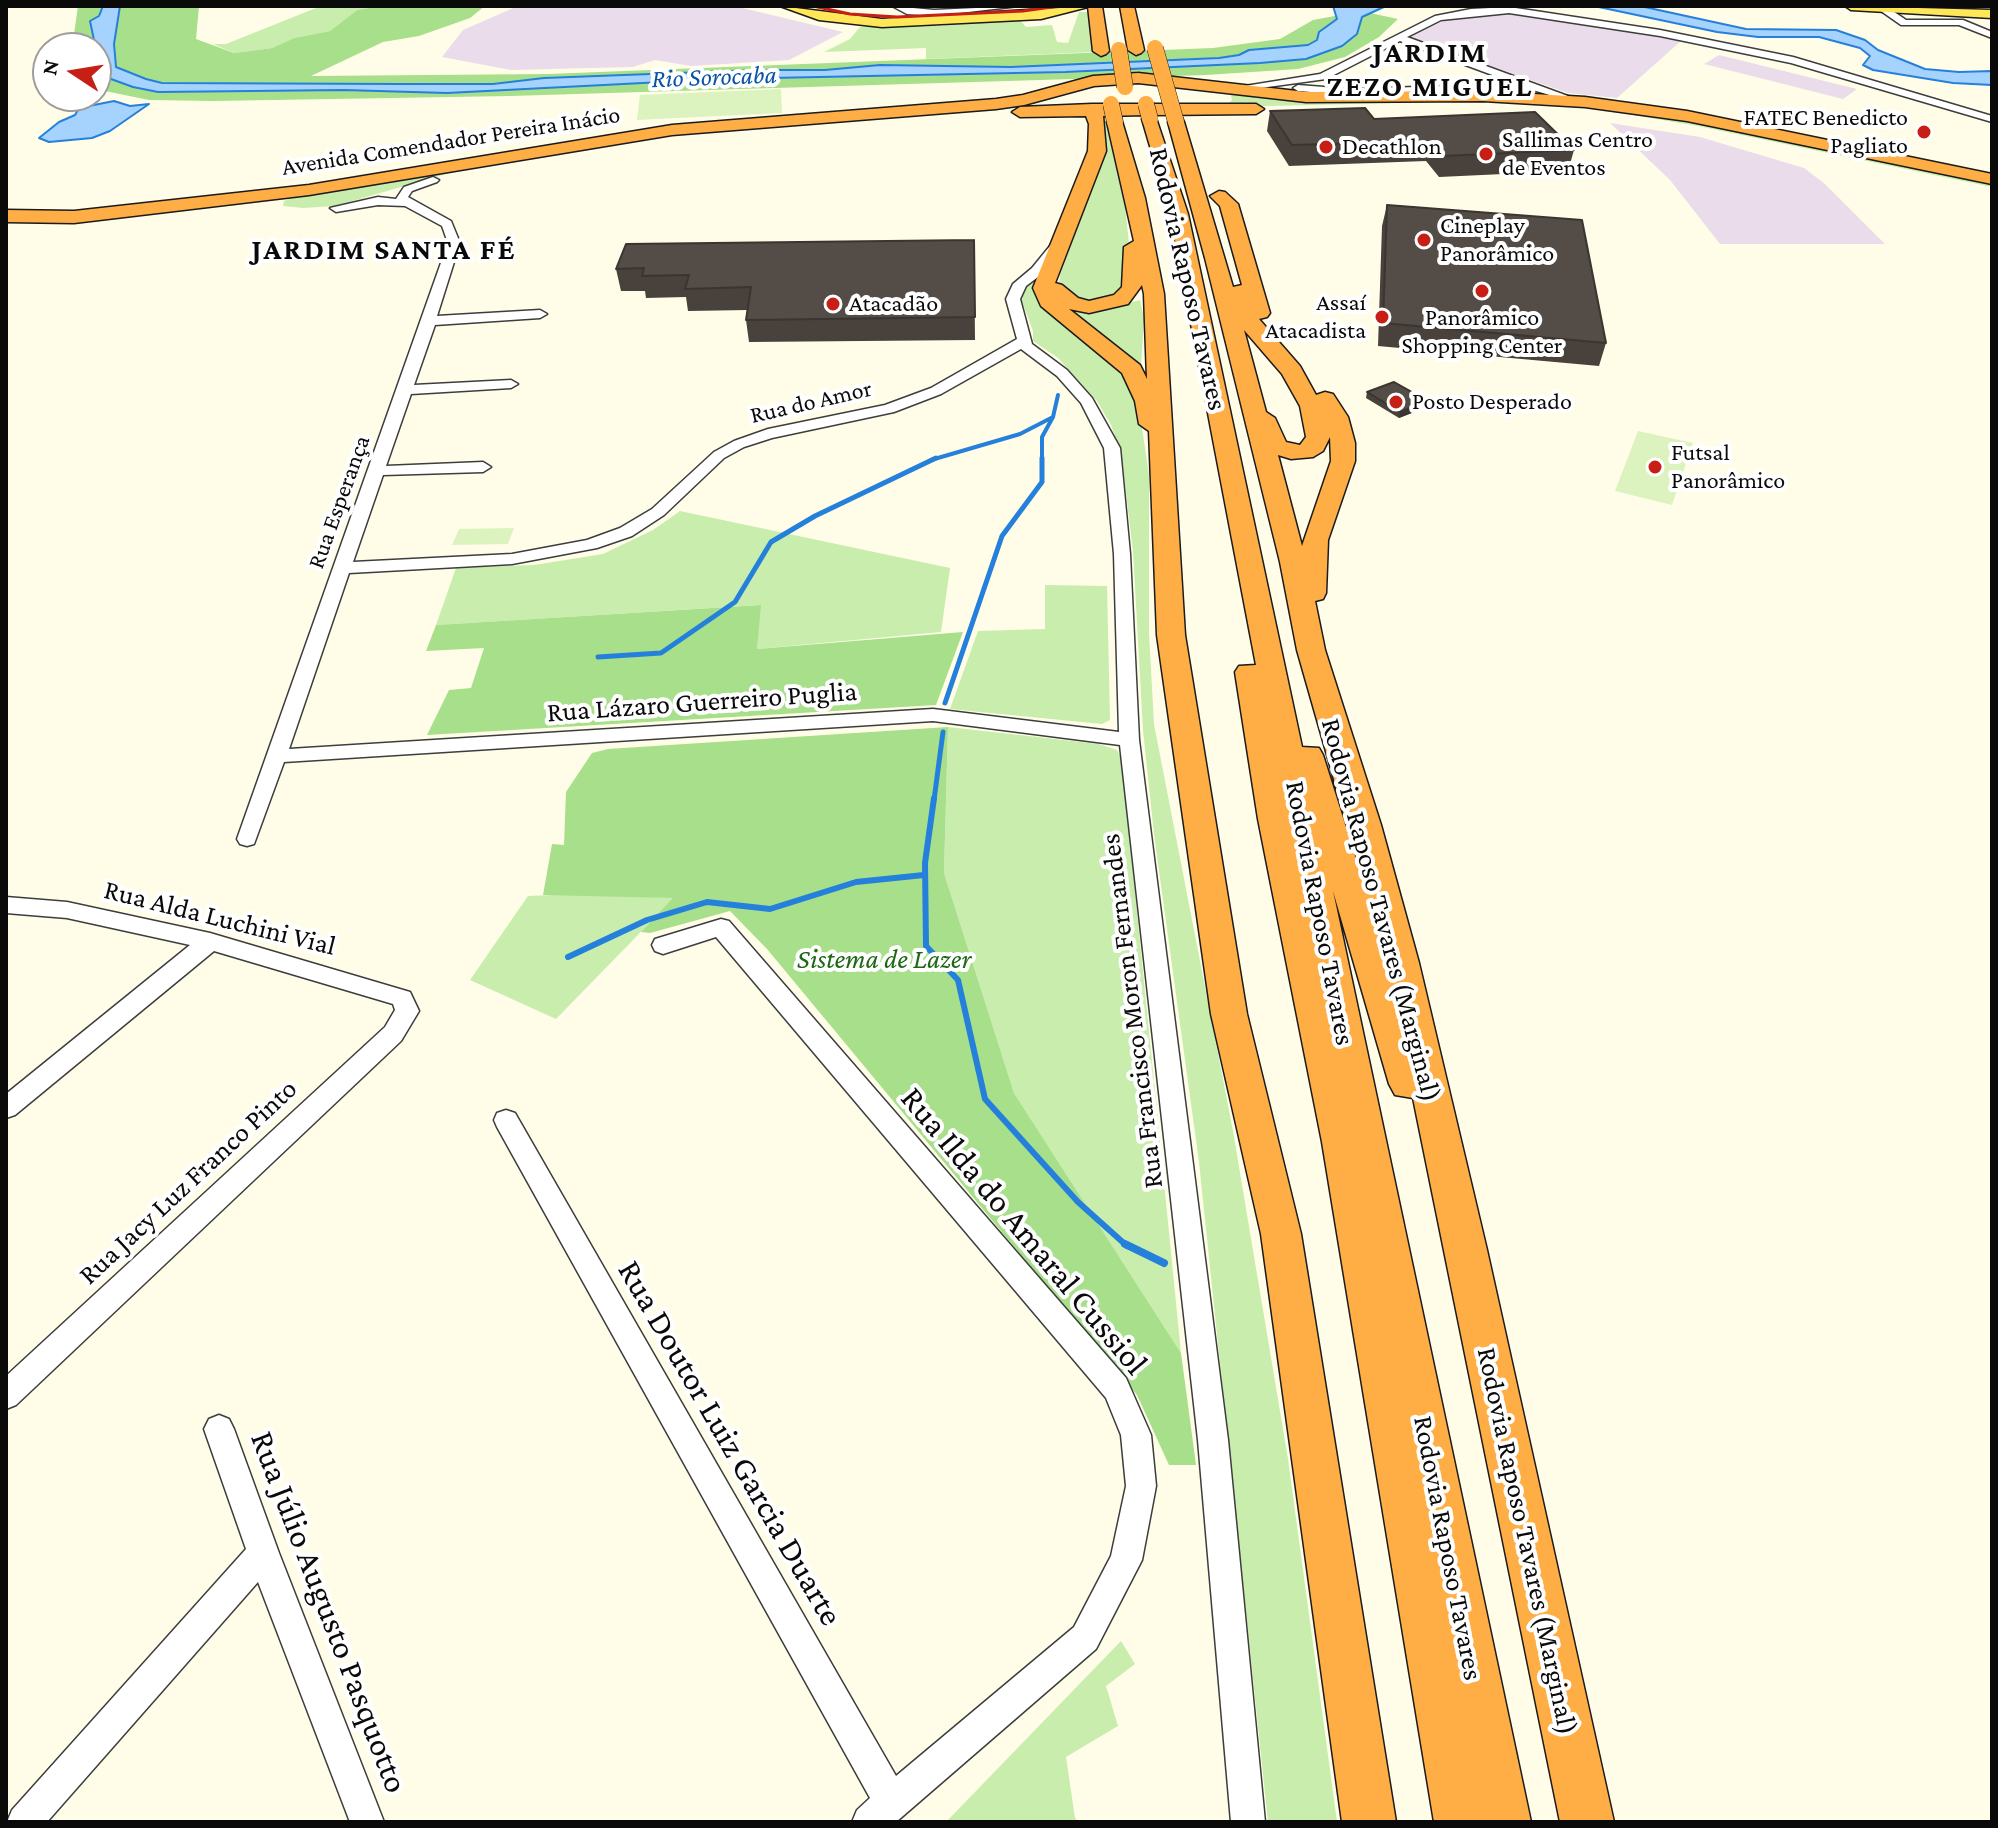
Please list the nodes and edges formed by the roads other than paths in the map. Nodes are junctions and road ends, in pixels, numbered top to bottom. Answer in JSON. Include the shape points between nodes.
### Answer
{"nodes":[{"id":1,"x":786,"y":6,"type":"edge"},
{"id":2,"x":897,"y":6,"type":"edge"},
{"id":3,"x":1014,"y":6,"type":"edge"},
{"id":4,"x":1851,"y":6,"type":"edge"},
{"id":5,"x":1117,"y":7,"type":"edge"},
{"id":6,"x":975,"y":8,"type":"edge"},
{"id":7,"x":1092,"y":8,"type":"edge"},
{"id":8,"x":1884,"y":9,"type":"junction"},
{"id":9,"x":1992,"y":14,"type":"edge"},
{"id":10,"x":1992,"y":35,"type":"edge"},
{"id":11,"x":1400,"y":38,"type":"junction"},
{"id":12,"x":1154,"y":41,"type":"dead end"},
{"id":13,"x":1322,"y":77,"type":"junction"},
{"id":14,"x":1206,"y":85,"type":"junction"},
{"id":15,"x":1276,"y":85,"type":"junction"},
{"id":16,"x":1536,"y":87,"type":"junction"},
{"id":17,"x":1231,"y":89,"type":"junction"},
{"id":18,"x":1327,"y":91,"type":"junction"},
{"id":19,"x":1037,"y":96,"type":"junction"},
{"id":20,"x":1576,"y":105,"type":"junction"},
{"id":21,"x":1208,"y":115,"type":"junction"},
{"id":22,"x":1176,"y":116,"type":"junction"},
{"id":23,"x":1113,"y":117,"type":"junction"},
{"id":24,"x":1638,"y":117,"type":"junction"},
{"id":25,"x":1992,"y":119,"type":"edge"},
{"id":26,"x":433,"y":180,"type":"junction"},
{"id":27,"x":1989,"y":185,"type":"edge"},
{"id":28,"x":309,"y":190,"type":"junction"},
{"id":29,"x":1136,"y":198,"type":"junction"},
{"id":30,"x":408,"y":203,"type":"junction"},
{"id":31,"x":327,"y":209,"type":"joint"},
{"id":32,"x":6,"y":216,"type":"edge"},
{"id":33,"x":6,"y":226,"type":"edge"},
{"id":34,"x":1057,"y":249,"type":"junction"},
{"id":35,"x":540,"y":314,"type":"dead end"},
{"id":36,"x":429,"y":321,"type":"junction"},
{"id":37,"x":1235,"y":339,"type":"junction"},
{"id":38,"x":1024,"y":341,"type":"junction"},
{"id":39,"x":511,"y":384,"type":"dead end"},
{"id":40,"x":405,"y":390,"type":"junction"},
{"id":41,"x":483,"y":467,"type":"dead end"},
{"id":42,"x":376,"y":471,"type":"junction"},
{"id":43,"x":1163,"y":487,"type":"junction"},
{"id":44,"x":340,"y":568,"type":"junction"},
{"id":45,"x":1311,"y":650,"type":"junction"},
{"id":46,"x":1270,"y":664,"type":"junction"},
{"id":47,"x":1129,"y":740,"type":"junction"},
{"id":48,"x":276,"y":756,"type":"junction"},
{"id":49,"x":247,"y":839,"type":"dead end"},
{"id":50,"x":6,"y":905,"type":"edge"},
{"id":51,"x":210,"y":941,"type":"junction"},
{"id":52,"x":663,"y":945,"type":"dead end"},
{"id":53,"x":407,"y":1011,"type":"joint"},
{"id":54,"x":6,"y":1108,"type":"edge"},
{"id":55,"x":506,"y":1120,"type":"dead end"},
{"id":56,"x":1466,"y":1250,"type":"junction"},
{"id":57,"x":6,"y":1395,"type":"edge"},
{"id":58,"x":219,"y":1429,"type":"dead end"},
{"id":59,"x":263,"y":1553,"type":"junction"},
{"id":60,"x":1535,"y":1571,"type":"junction"},
{"id":61,"x":891,"y":1801,"type":"junction"},
{"id":62,"x":24,"y":1822,"type":"edge"},
{"id":63,"x":367,"y":1822,"type":"edge"},
{"id":64,"x":869,"y":1822,"type":"edge"},
{"id":65,"x":1248,"y":1822,"type":"edge"},
{"id":66,"x":1369,"y":1822,"type":"edge"},
{"id":67,"x":1461,"y":1822,"type":"edge"},
{"id":68,"x":1504,"y":1822,"type":"edge"},
{"id":69,"x":1587,"y":1822,"type":"edge"},
{"id":70,"x":1604,"y":1822,"type":"edge"}],
"edges":[{"from":1,"to":7,"type":"main road","via":[[819,16],[892,23]]},
{"from":2,"to":6,"type":"street","via":[[922,13]]},
{"from":3,"to":6,"type":"street"},
{"from":4,"to":8,"type":"main road"},
{"from":5,"to":23,"type":"highway","name":"Rodovia Raposo Tavares","bridge":true,"via":[[1127,50]]},
{"from":7,"to":23,"type":"highway","name":"Rodovia Raposo Tavares","bridge":true},
{"from":8,"to":9,"type":"main road"},
{"from":8,"to":10,"type":"street","via":[[1904,23],[1960,22]]},
{"from":11,"to":13,"type":"street"},
{"from":11,"to":16,"type":"street"},
{"from":11,"to":25,"type":"street","via":[[1438,18],[1536,12],[1793,60]]},
{"from":12,"to":22,"type":"highway","name":"Rodovia Raposo Tavares (Marginal)","bridge":true},
{"from":13,"to":15,"type":"street"},
{"from":13,"to":18,"type":"street"},
{"from":14,"to":17,"type":"highway","name":"Avenida Comendador Pereira Inácio"},
{"from":14,"to":19,"type":"highway","name":"Avenida Comendador Pereira Inácio","via":[[1112,79]]},
{"from":14,"to":21,"type":"highway","via":[[1219,97]]},
{"from":15,"to":17,"type":"street"},
{"from":15,"to":18,"type":"street"},
{"from":16,"to":18,"type":"street"},
{"from":16,"to":20,"type":"street"},
{"from":17,"to":20,"type":"highway","name":"Avenida Comendador Pereira Inácio","via":[[1339,99],[1483,96]]},
{"from":19,"to":23,"type":"highway","via":[[1074,96]]},
{"from":19,"to":28,"type":"highway","name":"Avenida Comendador Pereira Inácio","via":[[996,104],[672,130]]},
{"from":20,"to":21,"type":"highway","via":[[1270,108]]},
{"from":20,"to":24,"type":"highway"},
{"from":20,"to":27,"type":"highway","via":[[1687,116],[1899,160]]},
{"from":21,"to":22,"type":"highway","via":[[1200,129],[1190,115]]},
{"from":22,"to":23,"type":"highway"},
{"from":22,"to":37,"type":"highway","name":"Rodovia Raposo Tavares (Marginal)"},
{"from":23,"to":26,"type":"highway","name":"Avenida Comendador Pereira Inácio","via":[[973,112],[830,121],[681,135]]},
{"from":23,"to":29,"type":"highway"},
{"from":23,"to":34,"type":"highway"},
{"from":23,"to":46,"type":"highway","name":"Rodovia Raposo Tavares","via":[[1179,214]]},
{"from":23,"to":67,"type":"highway","name":"Rodovia Raposo Tavares","via":[[1163,214],[1274,819],[1341,1142]]},
{"from":24,"to":27,"type":"highway"},
{"from":24,"to":27,"type":"highway","via":[[1904,177]]},
{"from":26,"to":30,"type":"street","via":[[404,193],[401,197]]},
{"from":26,"to":31,"type":"highway","name":"Avenida Comendador Pereira Inácio"},
{"from":28,"to":32,"type":"highway","name":"Avenida Comendador Pereira Inácio","via":[[74,217]]},
{"from":28,"to":33,"type":"highway","name":"Avenida Comendador Pereira Inácio","via":[[275,201],[272,206],[286,211]]},
{"from":29,"to":34,"type":"highway","via":[[1132,288],[1121,300],[1089,307],[1058,295],[1052,283]]},
{"from":29,"to":43,"type":"highway","via":[[1154,294]]},
{"from":30,"to":31,"type":"street","name":"Rua Esperança","via":[[378,201]]},
{"from":30,"to":36,"type":"street","name":"Rua Esperança","via":[[447,224],[454,243]]},
{"from":34,"to":38,"type":"street","via":[[1015,291]]},
{"from":34,"to":43,"type":"highway","via":[[1043,288],[1048,302],[1132,370],[1146,401]]},
{"from":35,"to":36,"type":"street"},
{"from":36,"to":40,"type":"street","name":"Rua Esperança"},
{"from":37,"to":45,"type":"highway","name":"Rodovia Raposo Tavares (Marginal)"},
{"from":37,"to":45,"type":"highway","via":[[1278,447],[1305,452],[1315,446],[1316,423],[1303,390],[1247,317],[1216,204],[1217,190],[1229,204],[1265,325],[1317,385],[1336,417],[1343,443],[1339,473],[1315,540]]},
{"from":38,"to":44,"type":"street","name":"Rua do Amor","via":[[936,391],[889,409],[739,444],[719,455],[658,512],[626,532],[591,544],[512,559]]},
{"from":38,"to":47,"type":"street","name":"Rua Francisco Moron Fernandes","via":[[1087,401],[1112,448]]},
{"from":39,"to":40,"type":"street"},
{"from":40,"to":42,"type":"street","name":"Rua Esperança"},
{"from":41,"to":42,"type":"street"},
{"from":42,"to":44,"type":"street","name":"Rua Esperança"},
{"from":43,"to":66,"type":"highway","via":[[1171,635],[1227,998],[1281,1234]]},
{"from":44,"to":48,"type":"street","name":"Rua Esperança"},
{"from":45,"to":56,"type":"highway","name":"Rodovia Raposo Tavares (Marginal)","via":[[1401,963]]},
{"from":46,"to":56,"type":"highway","via":[[1307,752],[1399,1058]]},
{"from":46,"to":68,"type":"highway","name":"Rodovia Raposo Tavares"},
{"from":47,"to":48,"type":"street","name":"Rua Lázaro Guerreiro Puglia","via":[[933,715]]},
{"from":47,"to":65,"type":"street","name":"Rua Francisco Moron Fernandes","via":[[1213,1440]]},
{"from":48,"to":49,"type":"street","name":"Rua Esperança"},
{"from":50,"to":51,"type":"street","name":"Rua Alda Luchini Vial","via":[[67,910]]},
{"from":51,"to":53,"type":"street","name":"Rua Alda Luchini Vial","via":[[402,998]]},
{"from":51,"to":54,"type":"street"},
{"from":52,"to":61,"type":"street","name":"Rua Ilda do Amaral Cussiol","via":[[721,927],[1116,1388],[1136,1435],[1141,1486],[1126,1560],[1085,1638]]},
{"from":53,"to":57,"type":"street","name":"Rua Jacy Luz Franco Pinto","via":[[393,1034]]},
{"from":55,"to":61,"type":"street","name":"Rua Doutor Luiz Garcia Duarte"},
{"from":56,"to":60,"type":"highway","name":"Rodovia Raposo Tavares (Marginal)"},
{"from":58,"to":59,"type":"street","name":"Rua Júlio Augusto Pasquotto"},
{"from":59,"to":62,"type":"street"},
{"from":59,"to":63,"type":"street","name":"Rua Júlio Augusto Pasquotto"},
{"from":60,"to":69,"type":"highway","name":"Rodovia Raposo Tavares (Marginal)"},
{"from":60,"to":70,"type":"main road"},
{"from":61,"to":64,"type":"street","name":"Rua Ilda do Amaral Cussiol"}]}
